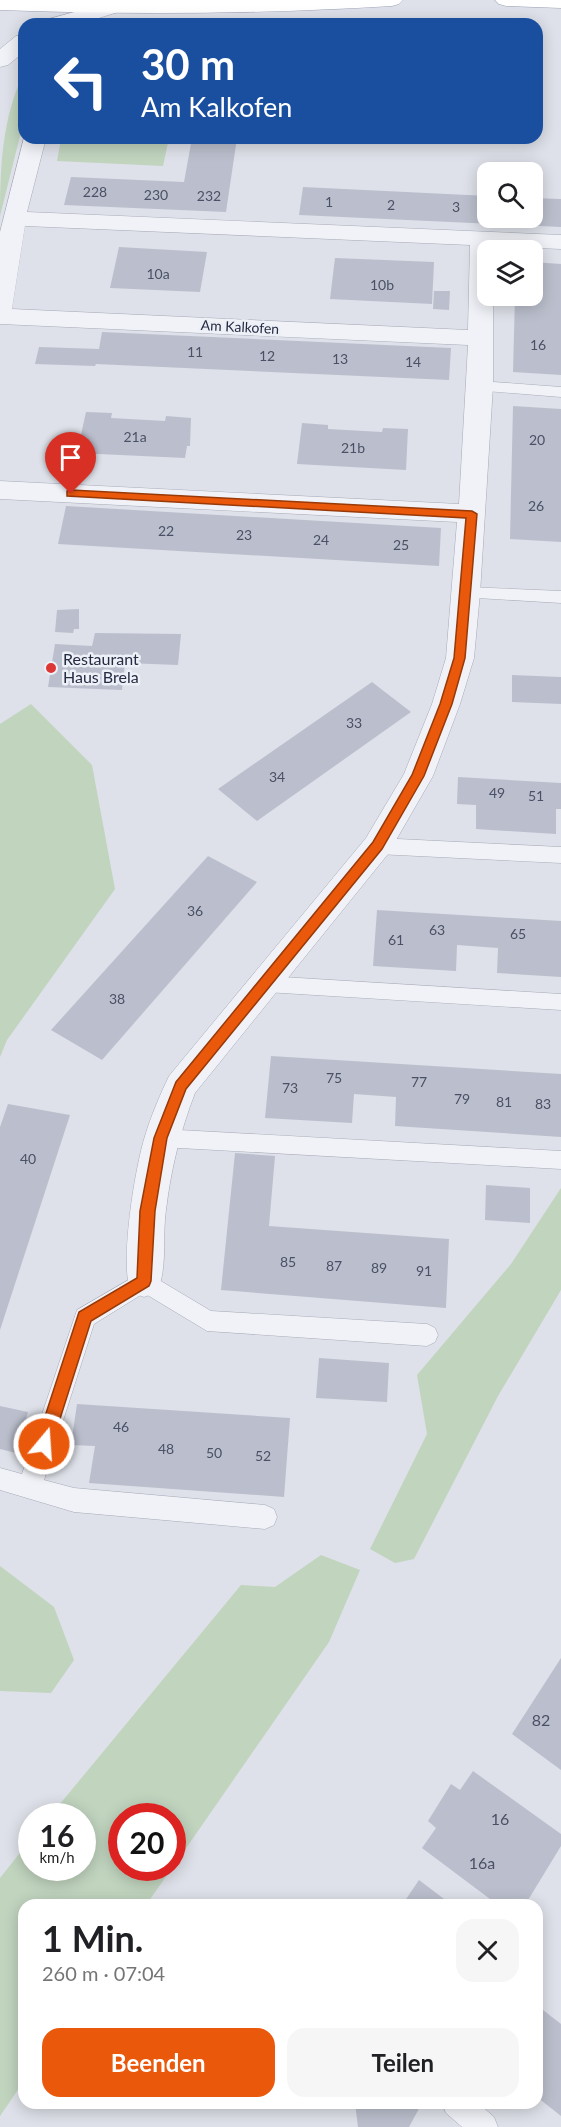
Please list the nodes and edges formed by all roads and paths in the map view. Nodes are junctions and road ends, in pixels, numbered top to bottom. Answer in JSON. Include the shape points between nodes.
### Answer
{"nodes":[{"id":1,"x":392,"y":0,"type":"edge"},
{"id":2,"x":506,"y":0,"type":"edge"},
{"id":3,"x":561,"y":2,"type":"edge"},
{"id":4,"x":0,"y":4,"type":"edge"},
{"id":5,"x":111,"y":8,"type":"junction"},
{"id":6,"x":77,"y":18,"type":"edge"},
{"id":7,"x":18,"y":45,"type":"edge"},
{"id":8,"x":0,"y":60,"type":"edge"},
{"id":9,"x":33,"y":144,"type":"edge"},
{"id":10,"x":14,"y":218,"type":"junction"},
{"id":11,"x":482,"y":239,"type":"junction"},
{"id":12,"x":561,"y":242,"type":"edge"},
{"id":13,"x":0,"y":309,"type":"edge"},
{"id":14,"x":0,"y":316,"type":"edge"},
{"id":15,"x":480,"y":338,"type":"junction"},
{"id":16,"x":480,"y":386,"type":"junction"},
{"id":17,"x":561,"y":392,"type":"edge"},
{"id":18,"x":0,"y":490,"type":"edge"},
{"id":19,"x":472,"y":514,"type":"junction"},
{"id":20,"x":466,"y":593,"type":"junction"},
{"id":21,"x":561,"y":597,"type":"edge"},
{"id":22,"x":377,"y":846,"type":"junction"},
{"id":23,"x":561,"y":855,"type":"edge"},
{"id":24,"x":266,"y":984,"type":"junction"},
{"id":25,"x":561,"y":1002,"type":"edge"},
{"id":26,"x":160,"y":1138,"type":"junction"},
{"id":27,"x":561,"y":1160,"type":"edge"},
{"id":28,"x":144,"y":1281,"type":"junction"},
{"id":29,"x":428,"y":1335,"type":"dead end"},
{"id":30,"x":0,"y":1479,"type":"edge"},
{"id":31,"x":30,"y":1486,"type":"junction"},
{"id":32,"x":265,"y":1516,"type":"dead end"},
{"id":33,"x":463,"y":2109,"type":"edge"},
{"id":34,"x":484,"y":2127,"type":"edge"}],
"edges":[{"from":1,"to":5,"type":"main road","via":[[284,7]]},
{"from":2,"to":3,"type":"main road"},
{"from":4,"to":5,"type":"main road"},
{"from":5,"to":6,"type":"street"},
{"from":7,"to":8,"type":"street"},
{"from":9,"to":10,"type":"street"},
{"from":10,"to":11,"type":"street"},
{"from":10,"to":13,"type":"street"},
{"from":11,"to":12,"type":"street"},
{"from":11,"to":15,"type":"street"},
{"from":14,"to":15,"type":"street","name":"Am Kalkofen"},
{"from":15,"to":16,"type":"street"},
{"from":16,"to":17,"type":"lane"},
{"from":16,"to":19,"type":"street"},
{"from":18,"to":19,"type":"street"},
{"from":19,"to":20,"type":"street"},
{"from":20,"to":21,"type":"lane"},
{"from":20,"to":22,"type":"street","via":[[460,658],[446,704],[418,776]]},
{"from":22,"to":23,"type":"lane"},
{"from":22,"to":24,"type":"street"},
{"from":24,"to":25,"type":"lane"},
{"from":24,"to":26,"type":"street","via":[[181,1086]]},
{"from":26,"to":27,"type":"lane"},
{"from":26,"to":28,"type":"street","via":[[147,1211]]},
{"from":28,"to":29,"type":"lane","via":[[207,1321]]},
{"from":28,"to":31,"type":"lane","via":[[85,1317]]},
{"from":30,"to":31,"type":"lane"},
{"from":31,"to":32,"type":"lane","via":[[74,1500]]},
{"from":33,"to":34,"type":"lane"}]}
